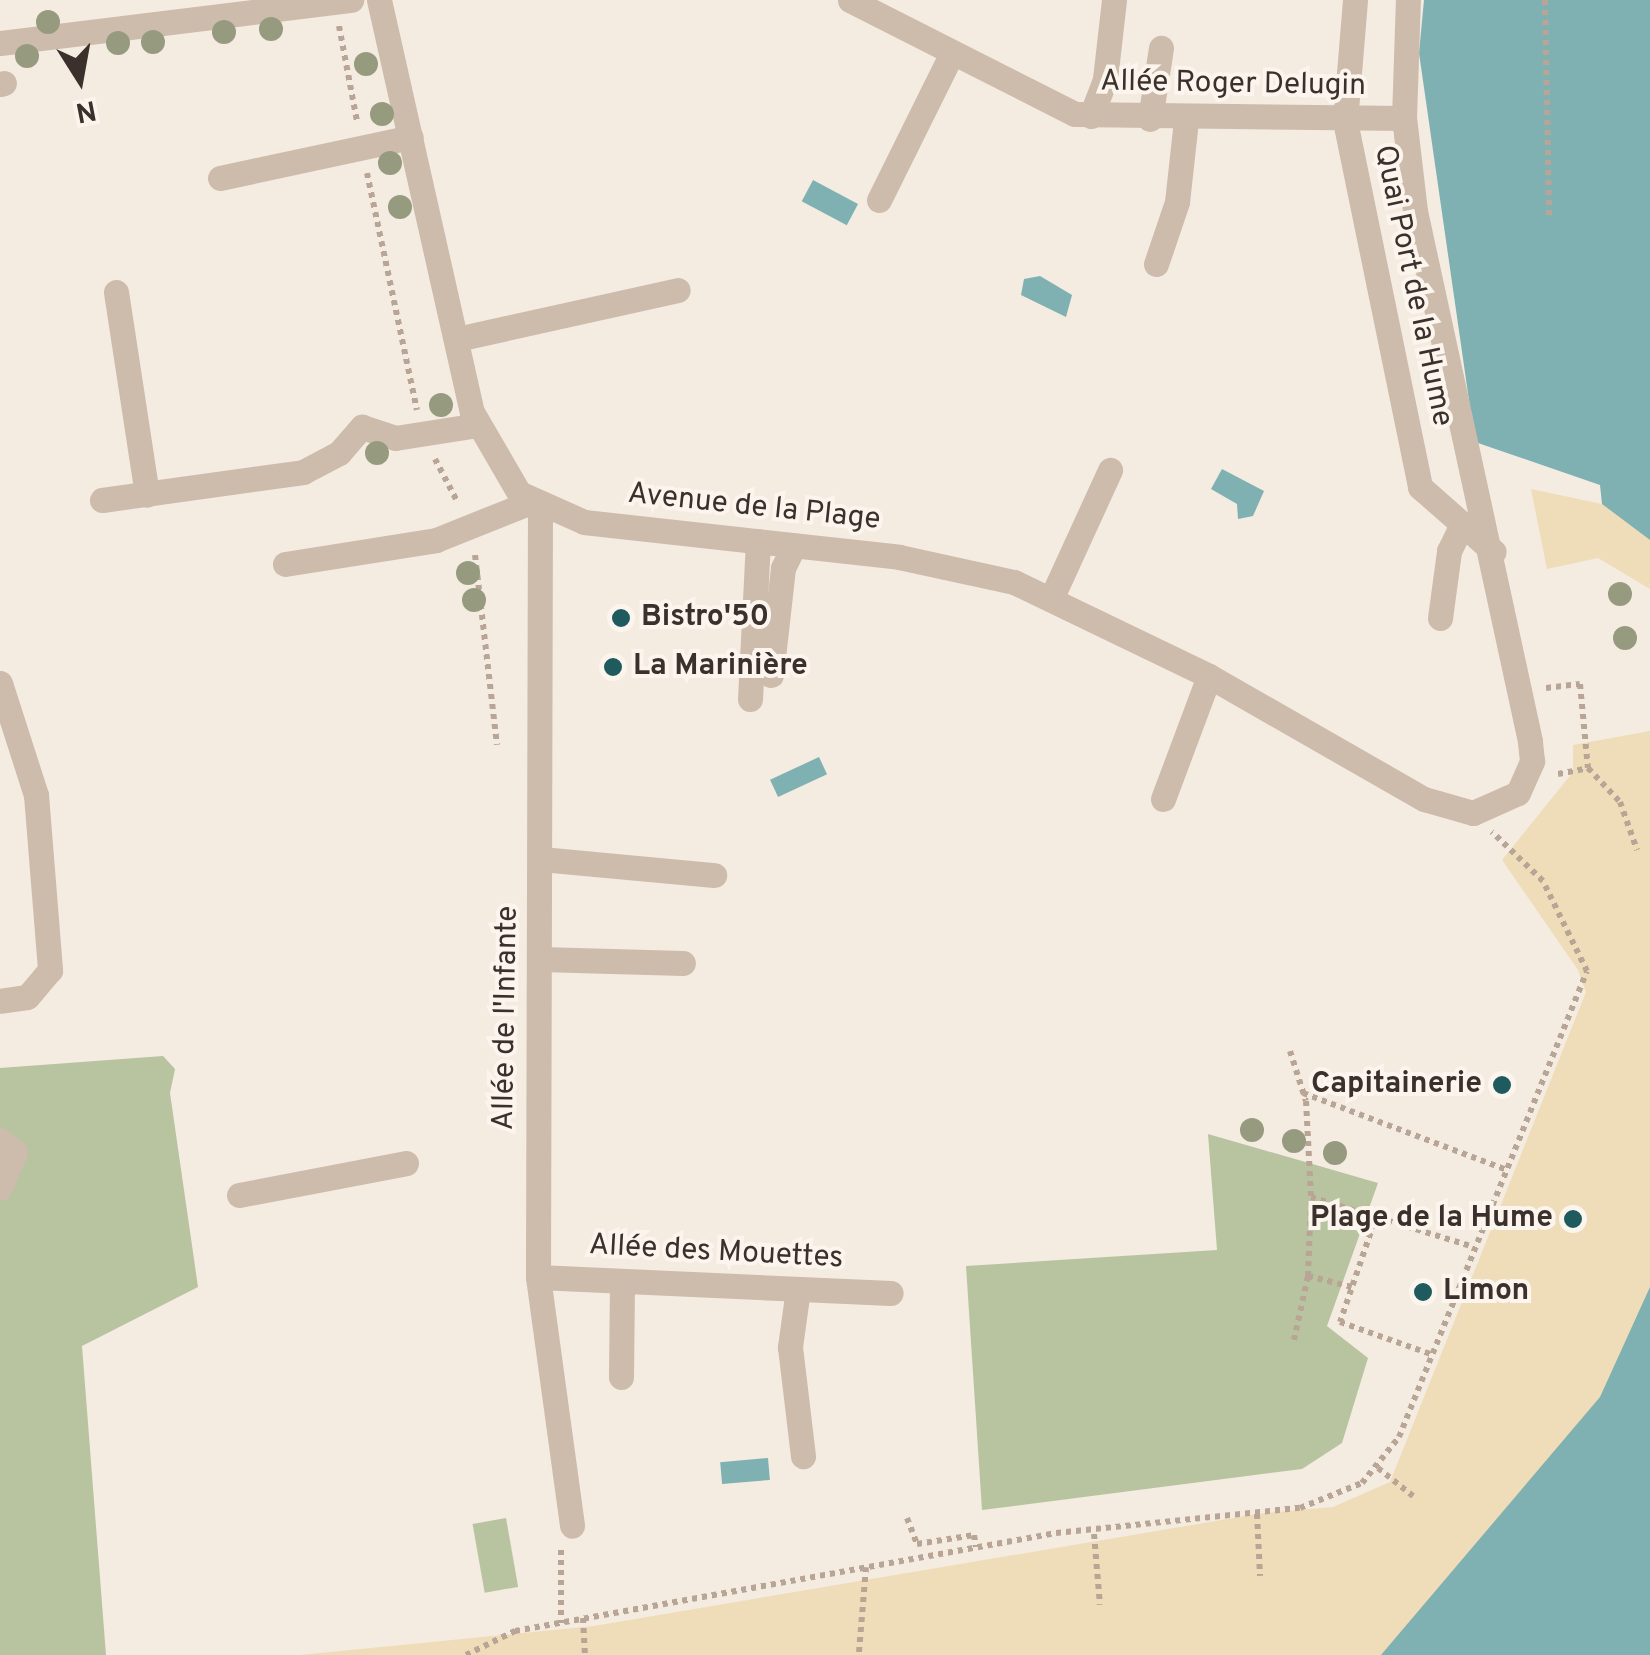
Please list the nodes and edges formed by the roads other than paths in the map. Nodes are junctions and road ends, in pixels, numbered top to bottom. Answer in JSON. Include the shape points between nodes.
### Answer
{"nodes":[{"id":1,"x":351,"y":0,"type":"edge"},
{"id":2,"x":379,"y":0,"type":"edge"},
{"id":3,"x":850,"y":0,"type":"edge"},
{"id":4,"x":1114,"y":0,"type":"edge"},
{"id":5,"x":1355,"y":0,"type":"edge"},
{"id":6,"x":1408,"y":0,"type":"edge"},
{"id":7,"x":0,"y":43,"type":"edge"},
{"id":8,"x":1161,"y":48,"type":"dead end"},
{"id":9,"x":951,"y":55,"type":"junction"},
{"id":10,"x":1091,"y":116,"type":"junction"},
{"id":11,"x":1404,"y":118,"type":"junction"},
{"id":12,"x":1150,"y":119,"type":"junction"},
{"id":13,"x":1186,"y":120,"type":"junction"},
{"id":14,"x":1345,"y":121,"type":"junction"},
{"id":15,"x":410,"y":137,"type":"junction"},
{"id":16,"x":220,"y":178,"type":"dead end"},
{"id":17,"x":879,"y":200,"type":"dead end"},
{"id":18,"x":1156,"y":264,"type":"dead end"},
{"id":19,"x":678,"y":290,"type":"dead end"},
{"id":20,"x":116,"y":292,"type":"dead end"},
{"id":21,"x":457,"y":339,"type":"junction"},
{"id":22,"x":478,"y":425,"type":"junction"},
{"id":23,"x":1110,"y":470,"type":"dead end"},
{"id":24,"x":146,"y":494,"type":"junction"},
{"id":25,"x":102,"y":500,"type":"dead end"},
{"id":26,"x":535,"y":504,"type":"junction"},
{"id":27,"x":1462,"y":524,"type":"junction"},
{"id":28,"x":758,"y":541,"type":"junction"},
{"id":29,"x":794,"y":545,"type":"junction"},
{"id":30,"x":1494,"y":552,"type":"junction"},
{"id":31,"x":286,"y":564,"type":"dead end"},
{"id":32,"x":1052,"y":599,"type":"junction"},
{"id":33,"x":1440,"y":618,"type":"dead end"},
{"id":34,"x":771,"y":674,"type":"dead end"},
{"id":35,"x":1209,"y":676,"type":"junction"},
{"id":36,"x":0,"y":683,"type":"edge"},
{"id":37,"x":750,"y":699,"type":"dead end"},
{"id":38,"x":1163,"y":799,"type":"dead end"},
{"id":39,"x":1473,"y":813,"type":"joint"},
{"id":40,"x":541,"y":858,"type":"junction"},
{"id":41,"x":714,"y":876,"type":"dead end"},
{"id":42,"x":540,"y":959,"type":"junction"},
{"id":43,"x":682,"y":963,"type":"dead end"},
{"id":44,"x":0,"y":1001,"type":"edge"},
{"id":45,"x":0,"y":1140,"type":"edge"},
{"id":46,"x":406,"y":1163,"type":"dead end"},
{"id":47,"x":0,"y":1188,"type":"edge"},
{"id":48,"x":238,"y":1195,"type":"dead end"},
{"id":49,"x":538,"y":1277,"type":"junction"},
{"id":50,"x":622,"y":1281,"type":"junction"},
{"id":51,"x":798,"y":1289,"type":"junction"},
{"id":52,"x":890,"y":1293,"type":"dead end"},
{"id":53,"x":621,"y":1377,"type":"dead end"},
{"id":54,"x":803,"y":1456,"type":"dead end"},
{"id":55,"x":572,"y":1526,"type":"road end"}],
"edges":[{"from":1,"to":7,"type":"street"},
{"from":2,"to":15,"type":"street"},
{"from":3,"to":9,"type":"street","name":"Allée Roger Delugin"},
{"from":4,"to":10,"type":"street","via":[[1105,79]]},
{"from":5,"to":14,"type":"street","name":"Quai Port de la Hume"},
{"from":6,"to":11,"type":"street","name":"Quai Port de la Hume"},
{"from":8,"to":12,"type":"street"},
{"from":9,"to":10,"type":"street","name":"Allée Roger Delugin","via":[[1044,104]]},
{"from":9,"to":17,"type":"street"},
{"from":10,"to":12,"type":"street","name":"Allée Roger Delugin"},
{"from":11,"to":14,"type":"street","name":"Allée Roger Delugin"},
{"from":11,"to":30,"type":"street","name":"Quai Port de la Hume","via":[[1415,212]]},
{"from":12,"to":13,"type":"street","name":"Allée Roger Delugin"},
{"from":13,"to":14,"type":"street","name":"Allée Roger Delugin"},
{"from":13,"to":18,"type":"street","via":[[1177,202]]},
{"from":14,"to":27,"type":"street","name":"Quai Port de la Hume","via":[[1420,487]]},
{"from":15,"to":16,"type":"street"},
{"from":15,"to":21,"type":"street"},
{"from":19,"to":21,"type":"street"},
{"from":20,"to":24,"type":"street"},
{"from":21,"to":22,"type":"street"},
{"from":22,"to":24,"type":"street","via":[[394,438],[362,428],[339,453],[304,472]]},
{"from":22,"to":26,"type":"street","via":[[500,468]]},
{"from":23,"to":32,"type":"street"},
{"from":24,"to":25,"type":"street"},
{"from":26,"to":28,"type":"street","name":"Avenue de la Plage","via":[[584,522]]},
{"from":26,"to":31,"type":"street","via":[[472,528]]},
{"from":26,"to":40,"type":"street","name":"Allée de l'Infante"},
{"from":27,"to":30,"type":"street","name":"Quai Port de la Hume"},
{"from":27,"to":33,"type":"street","via":[[1449,551]]},
{"from":28,"to":29,"type":"street","name":"Avenue de la Plage"},
{"from":28,"to":37,"type":"street"},
{"from":29,"to":32,"type":"street","name":"Avenue de la Plage","via":[[959,567]]},
{"from":29,"to":34,"type":"street","via":[[783,568]]},
{"from":30,"to":39,"type":"street","name":"Quai Port de la Hume","via":[[1530,741],[1527,779],[1503,805]]},
{"from":32,"to":35,"type":"street","name":"Avenue de la Plage"},
{"from":35,"to":38,"type":"street"},
{"from":35,"to":39,"type":"street","name":"Avenue de la Plage","via":[[1447,810]]},
{"from":36,"to":44,"type":"street","via":[[36,795],[50,970],[27,997]]},
{"from":40,"to":41,"type":"street"},
{"from":40,"to":42,"type":"street","name":"Allée de l'Infante"},
{"from":42,"to":43,"type":"street"},
{"from":42,"to":49,"type":"street","name":"Allée de l'Infante"},
{"from":45,"to":47,"type":"street","via":[[15,1152]]},
{"from":46,"to":48,"type":"street"},
{"from":49,"to":50,"type":"street","name":"Allée des Mouettes"},
{"from":49,"to":55,"type":"street","name":"Allée de l'Infante"},
{"from":50,"to":51,"type":"street","name":"Allée des Mouettes"},
{"from":50,"to":53,"type":"street"},
{"from":51,"to":52,"type":"street","name":"Allée des Mouettes"},
{"from":51,"to":54,"type":"street","via":[[790,1347]]}]}
